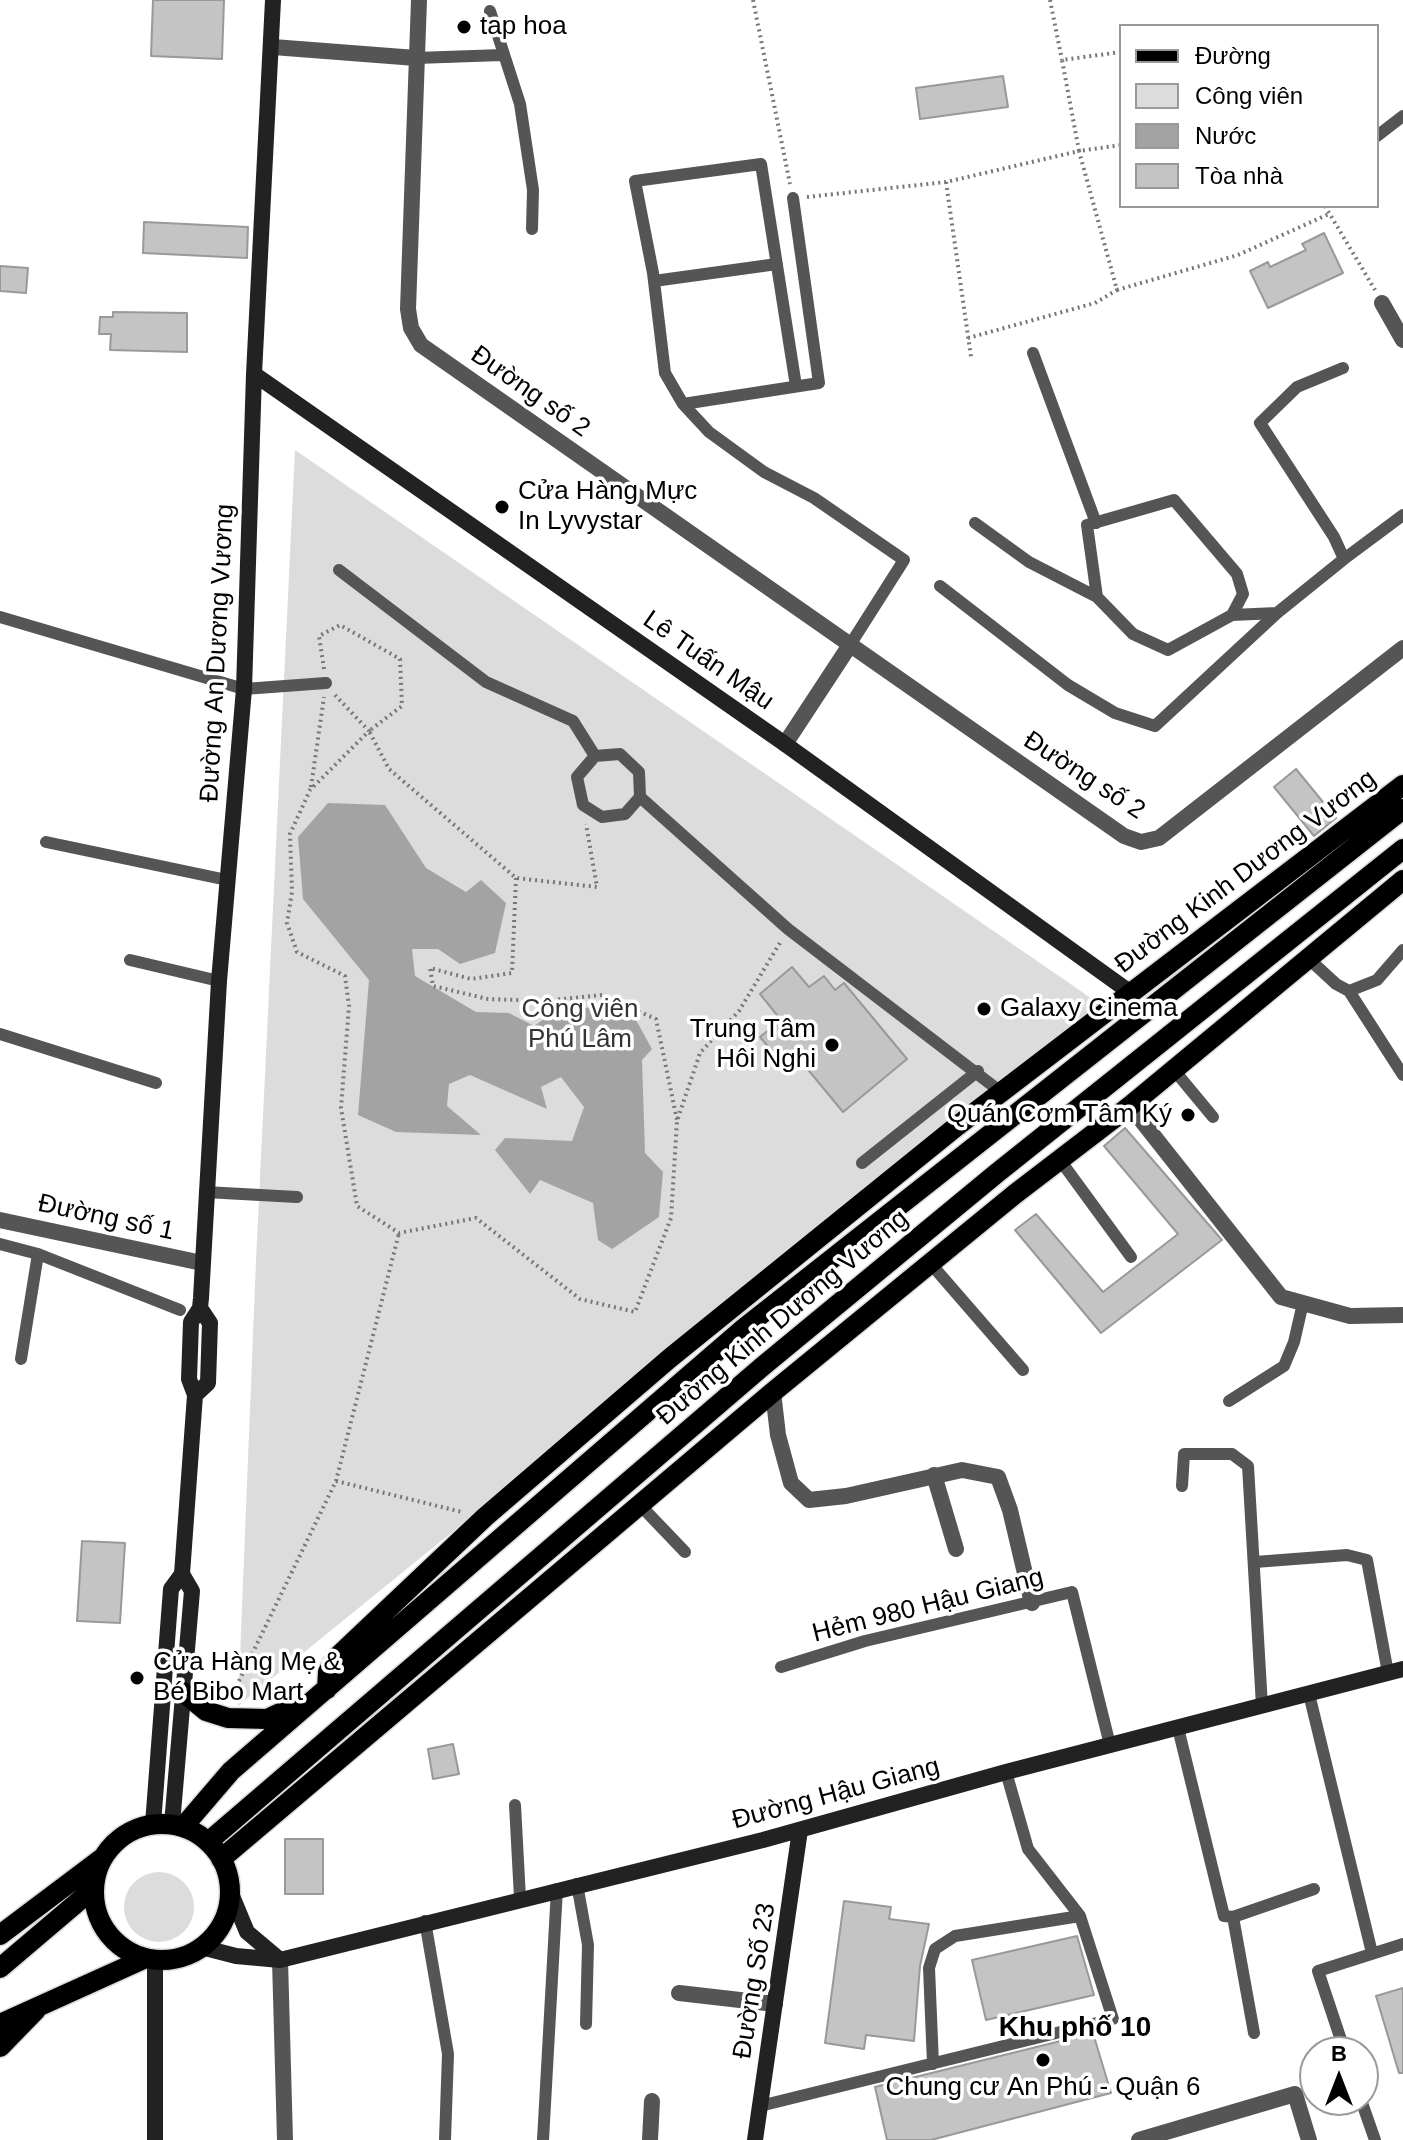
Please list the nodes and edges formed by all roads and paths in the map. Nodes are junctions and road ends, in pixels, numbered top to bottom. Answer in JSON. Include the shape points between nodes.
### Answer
{"nodes":[{"id":1,"x":273,"y":0,"type":"edge"},
{"id":2,"x":419,"y":0,"type":"edge"},
{"id":3,"x":753,"y":0,"type":"edge"},
{"id":4,"x":1050,"y":0,"type":"edge"},
{"id":5,"x":490,"y":11,"type":"dead end"},
{"id":6,"x":273,"y":47,"type":"junction"},
{"id":7,"x":1119,"y":52,"type":"edge"},
{"id":8,"x":502,"y":55,"type":"junction"},
{"id":9,"x":416,"y":58,"type":"junction"},
{"id":10,"x":1062,"y":60,"type":"junction"},
{"id":11,"x":1403,"y":116,"type":"edge"},
{"id":12,"x":1379,"y":134,"type":"edge"},
{"id":13,"x":1119,"y":145,"type":"edge"},
{"id":14,"x":1079,"y":151,"type":"junction"},
{"id":15,"x":946,"y":182,"type":"junction"},
{"id":16,"x":793,"y":198,"type":"junction"},
{"id":17,"x":1326,"y":208,"type":"edge"},
{"id":18,"x":1329,"y":214,"type":"junction"},
{"id":19,"x":532,"y":229,"type":"dead end"},
{"id":20,"x":777,"y":264,"type":"junction"},
{"id":21,"x":654,"y":281,"type":"junction"},
{"id":22,"x":1117,"y":290,"type":"junction"},
{"id":23,"x":1382,"y":303,"type":"joint"},
{"id":24,"x":968,"y":338,"type":"junction"},
{"id":25,"x":1403,"y":340,"type":"edge"},
{"id":26,"x":1033,"y":353,"type":"dead end"},
{"id":27,"x":971,"y":357,"type":"dead end"},
{"id":28,"x":1343,"y":368,"type":"dead end"},
{"id":29,"x":254,"y":374,"type":"junction"},
{"id":30,"x":796,"y":386,"type":"junction"},
{"id":31,"x":683,"y":404,"type":"junction"},
{"id":32,"x":1403,"y":515,"type":"edge"},
{"id":33,"x":975,"y":523,"type":"dead end"},
{"id":34,"x":1096,"y":523,"type":"junction"},
{"id":35,"x":1344,"y":559,"type":"junction"},
{"id":36,"x":339,"y":570,"type":"dead end"},
{"id":37,"x":940,"y":586,"type":"dead end"},
{"id":38,"x":1097,"y":597,"type":"junction"},
{"id":39,"x":1277,"y":613,"type":"junction"},
{"id":40,"x":1232,"y":615,"type":"junction"},
{"id":41,"x":0,"y":617,"type":"edge"},
{"id":42,"x":340,"y":625,"type":"dead end"},
{"id":43,"x":850,"y":645,"type":"junction"},
{"id":44,"x":1403,"y":648,"type":"edge"},
{"id":45,"x":326,"y":683,"type":"joint"},
{"id":46,"x":244,"y":689,"type":"junction"},
{"id":47,"x":369,"y":731,"type":"junction"},
{"id":48,"x":785,"y":744,"type":"junction"},
{"id":49,"x":595,"y":756,"type":"junction"},
{"id":50,"x":1403,"y":785,"type":"edge"},
{"id":51,"x":310,"y":790,"type":"junction"},
{"id":52,"x":640,"y":797,"type":"junction"},
{"id":53,"x":583,"y":805,"type":"junction"},
{"id":54,"x":1403,"y":809,"type":"edge"},
{"id":55,"x":46,"y":842,"type":"dead end"},
{"id":56,"x":1403,"y":849,"type":"edge"},
{"id":57,"x":516,"y":878,"type":"junction"},
{"id":58,"x":227,"y":880,"type":"junction"},
{"id":59,"x":1403,"y":880,"type":"edge"},
{"id":60,"x":788,"y":929,"type":"junction"},
{"id":61,"x":1403,"y":950,"type":"edge"},
{"id":62,"x":130,"y":960,"type":"dead end"},
{"id":63,"x":1310,"y":960,"type":"junction"},
{"id":64,"x":219,"y":981,"type":"junction"},
{"id":65,"x":1349,"y":991,"type":"junction"},
{"id":66,"x":1131,"y":993,"type":"junction"},
{"id":67,"x":1152,"y":1007,"type":"junction"},
{"id":68,"x":0,"y":1034,"type":"edge"},
{"id":69,"x":1174,"y":1070,"type":"junction"},
{"id":70,"x":978,"y":1071,"type":"junction"},
{"id":71,"x":1403,"y":1075,"type":"edge"},
{"id":72,"x":156,"y":1083,"type":"dead end"},
{"id":73,"x":1001,"y":1092,"type":"junction"},
{"id":74,"x":1130,"y":1106,"type":"junction"},
{"id":75,"x":1018,"y":1113,"type":"junction"},
{"id":76,"x":1213,"y":1117,"type":"dead end"},
{"id":77,"x":677,"y":1121,"type":"junction"},
{"id":78,"x":1042,"y":1140,"type":"junction"},
{"id":79,"x":1060,"y":1160,"type":"junction"},
{"id":80,"x":862,"y":1163,"type":"dead end"},
{"id":81,"x":205,"y":1192,"type":"junction"},
{"id":82,"x":297,"y":1197,"type":"dead end"},
{"id":83,"x":0,"y":1220,"type":"edge"},
{"id":84,"x":399,"y":1233,"type":"junction"},
{"id":85,"x":0,"y":1244,"type":"edge"},
{"id":86,"x":38,"y":1254,"type":"junction"},
{"id":87,"x":1131,"y":1257,"type":"dead end"},
{"id":88,"x":202,"y":1263,"type":"junction"},
{"id":89,"x":931,"y":1264,"type":"junction"},
{"id":90,"x":1303,"y":1303,"type":"junction"},
{"id":91,"x":180,"y":1310,"type":"dead end"},
{"id":92,"x":1403,"y":1315,"type":"edge"},
{"id":93,"x":21,"y":1359,"type":"dead end"},
{"id":94,"x":1023,"y":1370,"type":"dead end"},
{"id":95,"x":773,"y":1392,"type":"junction"},
{"id":96,"x":1229,"y":1401,"type":"dead end"},
{"id":97,"x":934,"y":1475,"type":"junction"},
{"id":98,"x":336,"y":1481,"type":"junction"},
{"id":99,"x":1182,"y":1486,"type":"dead end"},
{"id":100,"x":640,"y":1505,"type":"junction"},
{"id":101,"x":485,"y":1517,"type":"junction"},
{"id":102,"x":956,"y":1549,"type":"dead end"},
{"id":103,"x":685,"y":1552,"type":"dead end"},
{"id":104,"x":1255,"y":1562,"type":"junction"},
{"id":105,"x":182,"y":1574,"type":"junction"},
{"id":106,"x":1032,"y":1603,"type":"junction"},
{"id":107,"x":781,"y":1667,"type":"dead end"},
{"id":108,"x":1396,"y":1671,"type":"edge"},
{"id":109,"x":239,"y":1681,"type":"dead end"},
{"id":110,"x":327,"y":1689,"type":"junction"},
{"id":111,"x":183,"y":1692,"type":"junction"},
{"id":112,"x":1309,"y":1694,"type":"junction"},
{"id":113,"x":1262,"y":1706,"type":"junction"},
{"id":114,"x":1178,"y":1728,"type":"junction"},
{"id":115,"x":1110,"y":1745,"type":"junction"},
{"id":116,"x":1006,"y":1772,"type":"junction"},
{"id":117,"x":515,"y":1805,"type":"dead end"},
{"id":118,"x":169,"y":1825,"type":"junction"},
{"id":119,"x":800,"y":1830,"type":"junction"},
{"id":120,"x":208,"y":1842,"type":"junction"},
{"id":121,"x":101,"y":1859,"type":"junction"},
{"id":122,"x":221,"y":1859,"type":"junction"},
{"id":123,"x":577,"y":1884,"type":"junction"},
{"id":124,"x":93,"y":1889,"type":"junction"},
{"id":125,"x":557,"y":1889,"type":"junction"},
{"id":126,"x":1314,"y":1889,"type":"dead end"},
{"id":127,"x":230,"y":1891,"type":"junction"},
{"id":128,"x":520,"y":1898,"type":"junction"},
{"id":129,"x":1080,"y":1916,"type":"junction"},
{"id":130,"x":1233,"y":1917,"type":"junction"},
{"id":131,"x":425,"y":1921,"type":"junction"},
{"id":132,"x":0,"y":1935,"type":"edge"},
{"id":133,"x":1403,"y":1944,"type":"edge"},
{"id":134,"x":201,"y":1947,"type":"junction"},
{"id":135,"x":1372,"y":1953,"type":"junction"},
{"id":136,"x":150,"y":1958,"type":"junction"},
{"id":137,"x":280,"y":1960,"type":"junction"},
{"id":138,"x":0,"y":1968,"type":"edge"},
{"id":139,"x":679,"y":1993,"type":"dead end"},
{"id":140,"x":44,"y":2001,"type":"junction"},
{"id":141,"x":775,"y":2004,"type":"junction"},
{"id":142,"x":0,"y":2024,"type":"edge"},
{"id":143,"x":586,"y":2024,"type":"dead end"},
{"id":144,"x":1254,"y":2033,"type":"dead end"},
{"id":145,"x":1340,"y":2036,"type":"edge"},
{"id":146,"x":0,"y":2047,"type":"edge"},
{"id":147,"x":933,"y":2064,"type":"junction"},
{"id":148,"x":652,"y":2101,"type":"dead end"},
{"id":149,"x":760,"y":2106,"type":"junction"},
{"id":150,"x":1367,"y":2116,"type":"edge"},
{"id":151,"x":155,"y":2140,"type":"edge"},
{"id":152,"x":285,"y":2140,"type":"edge"},
{"id":153,"x":445,"y":2140,"type":"edge"},
{"id":154,"x":543,"y":2140,"type":"edge"},
{"id":155,"x":650,"y":2140,"type":"edge"},
{"id":156,"x":755,"y":2140,"type":"edge"},
{"id":157,"x":1139,"y":2140,"type":"edge"},
{"id":158,"x":1309,"y":2140,"type":"edge"},
{"id":159,"x":1375,"y":2140,"type":"edge"}],
"edges":[{"from":1,"to":6,"type":"main road","name":"Đường An Dương Vương"},
{"from":2,"to":9,"type":"street","name":"Đường số 2"},
{"from":3,"to":16,"type":"path"},
{"from":4,"to":10,"type":"path"},
{"from":5,"to":8,"type":"lane"},
{"from":6,"to":9,"type":"street"},
{"from":6,"to":29,"type":"main road","name":"Đường An Dương Vương"},
{"from":7,"to":10,"type":"path"},
{"from":8,"to":9,"type":"lane"},
{"from":8,"to":19,"type":"lane","via":[[514,78],[531,166]]},
{"from":9,"to":43,"type":"street","name":"Đường số 2","via":[[408,309],[421,345]]},
{"from":10,"to":14,"type":"path"},
{"from":11,"to":12,"type":"lane"},
{"from":13,"to":14,"type":"path"},
{"from":14,"to":15,"type":"path"},
{"from":14,"to":22,"type":"path"},
{"from":15,"to":16,"type":"path"},
{"from":15,"to":24,"type":"path"},
{"from":16,"to":30,"type":"lane","via":[[819,383]]},
{"from":17,"to":18,"type":"path"},
{"from":18,"to":22,"type":"path","via":[[1238,255]]},
{"from":18,"to":23,"type":"path"},
{"from":20,"to":21,"type":"lane"},
{"from":20,"to":21,"type":"lane","via":[[761,164],[635,181]]},
{"from":20,"to":30,"type":"lane"},
{"from":21,"to":31,"type":"lane","via":[[665,373]]},
{"from":22,"to":24,"type":"path","via":[[1095,303]]},
{"from":23,"to":25,"type":"street"},
{"from":24,"to":27,"type":"path"},
{"from":26,"to":34,"type":"lane"},
{"from":28,"to":35,"type":"lane","via":[[1297,387],[1260,423]]},
{"from":29,"to":46,"type":"main road","name":"Đường An Dương Vương"},
{"from":29,"to":48,"type":"main road","name":"Lê Tuấn Mậu"},
{"from":30,"to":31,"type":"lane"},
{"from":31,"to":43,"type":"lane","via":[[709,432],[764,472],[814,498],[904,560]]},
{"from":32,"to":35,"type":"lane"},
{"from":33,"to":38,"type":"lane","via":[[1029,562]]},
{"from":34,"to":38,"type":"lane","via":[[1087,525]]},
{"from":34,"to":40,"type":"lane","via":[[1174,500],[1237,574],[1243,594]]},
{"from":35,"to":39,"type":"lane"},
{"from":36,"to":49,"type":"lane","via":[[486,682],[573,721]]},
{"from":37,"to":39,"type":"lane","via":[[1068,685],[1115,713],[1155,726]]},
{"from":38,"to":40,"type":"lane","via":[[1133,634],[1168,650]]},
{"from":39,"to":40,"type":"lane"},
{"from":41,"to":46,"type":"lane"},
{"from":42,"to":47,"type":"path","via":[[400,659],[402,706]]},
{"from":43,"to":44,"type":"street","name":"Đường số 2","via":[[1124,836],[1141,842],[1159,838]]},
{"from":43,"to":48,"type":"street"},
{"from":45,"to":46,"type":"lane"},
{"from":45,"to":51,"type":"path"},
{"from":46,"to":58,"type":"main road","name":"Đường An Dương Vương"},
{"from":47,"to":51,"type":"path"},
{"from":47,"to":57,"type":"path","via":[[389,769]]},
{"from":48,"to":66,"type":"main road","name":"Lê Tuấn Mậu"},
{"from":49,"to":52,"type":"lane","via":[[620,754],[639,772]]},
{"from":49,"to":53,"type":"lane","via":[[577,777]]},
{"from":50,"to":66,"type":"main road","name":"Đường Kinh Dương Vương"},
{"from":51,"to":84,"type":"path","via":[[290,834],[287,923],[297,952],[345,976],[349,1006],[341,1108],[357,1206]]},
{"from":52,"to":53,"type":"lane","via":[[625,814],[602,817]]},
{"from":52,"to":60,"type":"lane"},
{"from":53,"to":57,"type":"path","via":[[597,887]]},
{"from":54,"to":67,"type":"main road","name":"Đường Kinh Dương Vương"},
{"from":55,"to":58,"type":"lane"},
{"from":56,"to":78,"type":"main road","name":"Đường Kinh Dương Vương"},
{"from":57,"to":77,"type":"path","via":[[512,973],[471,979],[430,968],[433,986],[488,999],[602,995],[656,1019]]},
{"from":58,"to":64,"type":"main road","name":"Đường An Dương Vương"},
{"from":59,"to":63,"type":"main road","name":"Đường Kinh Dương Vương"},
{"from":60,"to":70,"type":"lane"},
{"from":60,"to":77,"type":"path","via":[[739,1011],[700,1053]]},
{"from":61,"to":65,"type":"lane","via":[[1377,980]]},
{"from":62,"to":64,"type":"lane"},
{"from":63,"to":65,"type":"lane"},
{"from":63,"to":69,"type":"main road","name":"Đường Kinh Dương Vương"},
{"from":64,"to":81,"type":"main road","name":"Đường An Dương Vương"},
{"from":65,"to":71,"type":"lane"},
{"from":66,"to":67,"type":"main road"},
{"from":66,"to":73,"type":"main road","name":"Đường Kinh Dương Vương"},
{"from":67,"to":75,"type":"main road","name":"Đường Kinh Dương Vương"},
{"from":68,"to":72,"type":"lane"},
{"from":69,"to":74,"type":"main road","name":"Đường Kinh Dương Vương"},
{"from":69,"to":76,"type":"lane"},
{"from":70,"to":73,"type":"lane"},
{"from":70,"to":80,"type":"lane"},
{"from":73,"to":75,"type":"main road"},
{"from":73,"to":101,"type":"main road","name":"Đường Kinh Dương Vương","via":[[670,1358]]},
{"from":74,"to":79,"type":"main road","name":"Đường Kinh Dương Vương"},
{"from":74,"to":90,"type":"street","via":[[1281,1297]]},
{"from":75,"to":78,"type":"main road"},
{"from":75,"to":110,"type":"main road","name":"Đường Kinh Dương Vương","via":[[744,1328]]},
{"from":77,"to":84,"type":"path","via":[[671,1218],[635,1312],[580,1299],[476,1218]]},
{"from":78,"to":79,"type":"main road"},
{"from":78,"to":120,"type":"main road","name":"Đường Kinh Dương Vương","via":[[763,1366]]},
{"from":79,"to":87,"type":"lane"},
{"from":79,"to":89,"type":"main road","name":"Đường Kinh Dương Vương"},
{"from":81,"to":82,"type":"lane"},
{"from":81,"to":88,"type":"main road","name":"Đường An Dương Vương"},
{"from":83,"to":88,"type":"street","name":"Đường số 1"},
{"from":84,"to":98,"type":"path"},
{"from":85,"to":86,"type":"lane"},
{"from":86,"to":91,"type":"lane"},
{"from":86,"to":93,"type":"lane"},
{"from":88,"to":105,"type":"main road","name":"Đường An Dương Vương","via":[[200,1308],[191,1322],[189,1379],[195,1395]]},
{"from":89,"to":94,"type":"lane"},
{"from":89,"to":95,"type":"main road","name":"Đường Kinh Dương Vương"},
{"from":90,"to":92,"type":"street","via":[[1350,1316]]},
{"from":90,"to":96,"type":"lane","via":[[1284,1366]]},
{"from":95,"to":97,"type":"street","via":[[791,1483],[809,1500]]},
{"from":95,"to":100,"type":"main road","name":"Đường Kinh Dương Vương"},
{"from":97,"to":102,"type":"street"},
{"from":97,"to":106,"type":"street","via":[[962,1470],[998,1477]]},
{"from":98,"to":101,"type":"path"},
{"from":98,"to":109,"type":"path"},
{"from":99,"to":104,"type":"lane","via":[[1184,1454],[1224,1453],[1244,1461]]},
{"from":100,"to":103,"type":"lane"},
{"from":100,"to":122,"type":"main road","name":"Đường Kinh Dương Vương"},
{"from":101,"to":110,"type":"main road","name":"Đường Kinh Dương Vương","via":[[336,1658]]},
{"from":104,"to":108,"type":"lane","via":[[1347,1555],[1367,1560]]},
{"from":104,"to":113,"type":"lane"},
{"from":105,"to":111,"type":"main road","name":"Đường An Dương Vương","via":[[192,1591]]},
{"from":105,"to":118,"type":"main road","name":"Đường An Dương Vương","via":[[171,1589]]},
{"from":106,"to":107,"type":"lane","name":"Hẻm 980 Hậu Giang","via":[[865,1641]]},
{"from":106,"to":115,"type":"lane","name":"Hẻm 980 Hậu Giang","via":[[1072,1592]]},
{"from":108,"to":112,"type":"main road","name":"Đường Hậu Giang"},
{"from":110,"to":111,"type":"main road","via":[[277,1716],[251,1720],[206,1711]]},
{"from":110,"to":118,"type":"main road","name":"Đường Kinh Dương Vương"},
{"from":111,"to":118,"type":"main road","name":"Đường An Dương Vương"},
{"from":112,"to":113,"type":"main road","name":"Đường Hậu Giang"},
{"from":112,"to":135,"type":"lane"},
{"from":113,"to":114,"type":"main road","name":"Đường Hậu Giang"},
{"from":114,"to":115,"type":"main road","name":"Đường Hậu Giang"},
{"from":114,"to":130,"type":"lane","via":[[1224,1916]]},
{"from":115,"to":116,"type":"main road","name":"Đường Hậu Giang"},
{"from":116,"to":119,"type":"main road","name":"Đường Hậu Giang"},
{"from":116,"to":129,"type":"lane","via":[[1028,1849]]},
{"from":117,"to":128,"type":"lane"},
{"from":118,"to":120,"type":"main road"},
{"from":118,"to":121,"type":"main road","via":[[120,1837]]},
{"from":119,"to":123,"type":"main road","name":"Đường Hậu Giang"},
{"from":119,"to":141,"type":"main road","name":"Đường Số 23"},
{"from":120,"to":122,"type":"main road"},
{"from":121,"to":124,"type":"main road"},
{"from":121,"to":132,"type":"main road"},
{"from":122,"to":127,"type":"main road"},
{"from":123,"to":125,"type":"main road","name":"Đường Hậu Giang"},
{"from":123,"to":143,"type":"lane","via":[[588,1945]]},
{"from":124,"to":136,"type":"main road","via":[[106,1931],[122,1947]]},
{"from":124,"to":138,"type":"main road"},
{"from":125,"to":128,"type":"main road","name":"Đường Hậu Giang"},
{"from":125,"to":154,"type":"lane"},
{"from":126,"to":130,"type":"lane"},
{"from":127,"to":134,"type":"main road","via":[[222,1923]]},
{"from":127,"to":137,"type":"main road","via":[[247,1932]]},
{"from":128,"to":131,"type":"main road","name":"Đường Hậu Giang"},
{"from":129,"to":147,"type":"lane","via":[[955,1936],[935,1949],[929,1968]]},
{"from":129,"to":147,"type":"lane","via":[[1113,2019]]},
{"from":130,"to":144,"type":"lane"},
{"from":131,"to":137,"type":"main road","name":"Đường Hậu Giang"},
{"from":131,"to":153,"type":"lane","via":[[448,2054]]},
{"from":133,"to":135,"type":"lane"},
{"from":134,"to":136,"type":"main road","via":[[179,1957]]},
{"from":134,"to":137,"type":"main road","name":"Đường Hậu Giang"},
{"from":135,"to":145,"type":"lane","via":[[1318,1971]]},
{"from":136,"to":140,"type":"main road"},
{"from":136,"to":151,"type":"main road"},
{"from":137,"to":152,"type":"street"},
{"from":139,"to":141,"type":"street"},
{"from":140,"to":142,"type":"main road"},
{"from":140,"to":146,"type":"main road"},
{"from":141,"to":149,"type":"main road","name":"Đường Số 23"},
{"from":147,"to":149,"type":"lane"},
{"from":148,"to":155,"type":"street"},
{"from":149,"to":156,"type":"main road","name":"Đường Số 23"},
{"from":150,"to":159,"type":"lane"},
{"from":157,"to":158,"type":"street","via":[[1295,2094]]}]}
